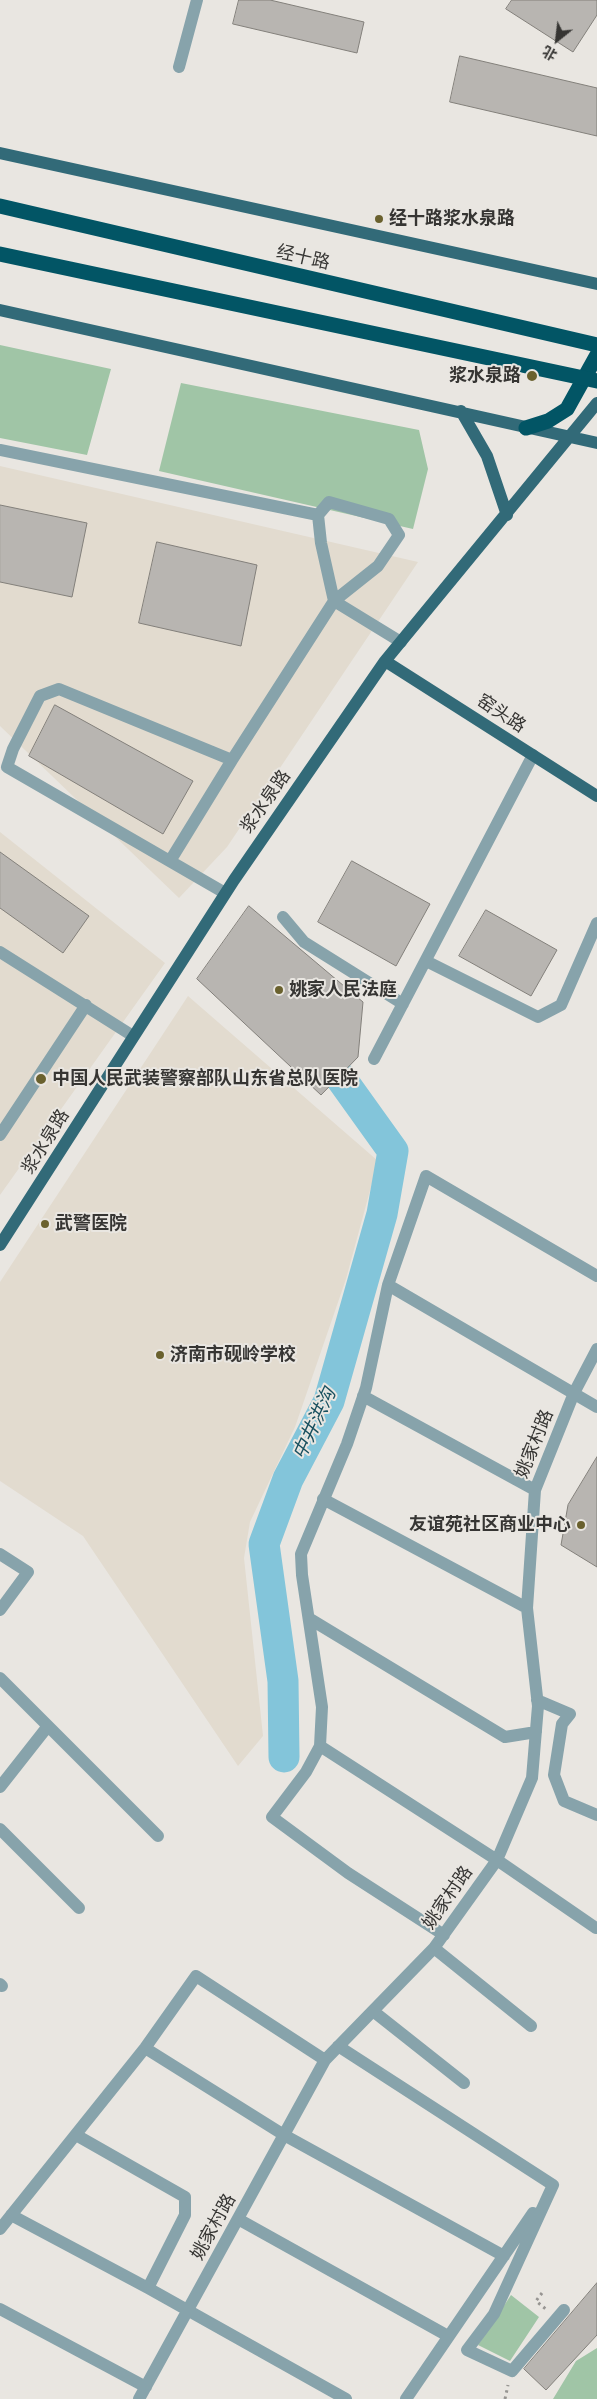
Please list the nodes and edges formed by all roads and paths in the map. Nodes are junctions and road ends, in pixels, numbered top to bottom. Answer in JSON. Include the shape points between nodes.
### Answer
{"nodes":[{"id":1,"x":197,"y":0,"type":"edge"},
{"id":2,"x":179,"y":66,"type":"dead end"},
{"id":3,"x":0,"y":153,"type":"edge"},
{"id":4,"x":0,"y":206,"type":"edge"},
{"id":5,"x":0,"y":254,"type":"edge"},
{"id":6,"x":597,"y":284,"type":"edge"},
{"id":7,"x":0,"y":310,"type":"edge"},
{"id":8,"x":597,"y":345,"type":"edge"},
{"id":9,"x":597,"y":355,"type":"edge"},
{"id":10,"x":597,"y":381,"type":"edge"},
{"id":11,"x":597,"y":403,"type":"edge"},
{"id":12,"x":461,"y":411,"type":"junction"},
{"id":13,"x":526,"y":428,"type":"junction"},
{"id":14,"x":569,"y":436,"type":"junction"},
{"id":15,"x":597,"y":443,"type":"edge"},
{"id":16,"x":0,"y":450,"type":"edge"},
{"id":17,"x":318,"y":515,"type":"junction"},
{"id":18,"x":507,"y":515,"type":"junction"},
{"id":19,"x":334,"y":601,"type":"junction"},
{"id":20,"x":401,"y":642,"type":"junction"},
{"id":21,"x":385,"y":661,"type":"junction"},
{"id":22,"x":533,"y":756,"type":"junction"},
{"id":23,"x":232,"y":760,"type":"junction"},
{"id":24,"x":597,"y":796,"type":"edge"},
{"id":25,"x":170,"y":861,"type":"junction"},
{"id":26,"x":225,"y":893,"type":"junction"},
{"id":27,"x":283,"y":917,"type":"dead end"},
{"id":28,"x":597,"y":923,"type":"edge"},
{"id":29,"x":0,"y":952,"type":"edge"},
{"id":30,"x":426,"y":960,"type":"junction"},
{"id":31,"x":403,"y":1004,"type":"junction"},
{"id":32,"x":86,"y":1005,"type":"junction"},
{"id":33,"x":133,"y":1036,"type":"junction"},
{"id":34,"x":374,"y":1059,"type":"dead end"},
{"id":35,"x":0,"y":1135,"type":"edge"},
{"id":36,"x":0,"y":1245,"type":"edge"},
{"id":37,"x":597,"y":1276,"type":"edge"},
{"id":38,"x":388,"y":1285,"type":"junction"},
{"id":39,"x":597,"y":1348,"type":"edge"},
{"id":40,"x":574,"y":1393,"type":"junction"},
{"id":41,"x":363,"y":1396,"type":"junction"},
{"id":42,"x":597,"y":1407,"type":"edge"},
{"id":43,"x":535,"y":1490,"type":"junction"},
{"id":44,"x":323,"y":1499,"type":"junction"},
{"id":45,"x":0,"y":1554,"type":"edge"},
{"id":46,"x":527,"y":1608,"type":"junction"},
{"id":47,"x":0,"y":1610,"type":"edge"},
{"id":48,"x":310,"y":1619,"type":"junction"},
{"id":49,"x":0,"y":1678,"type":"edge"},
{"id":50,"x":537,"y":1700,"type":"junction"},
{"id":51,"x":48,"y":1726,"type":"junction"},
{"id":52,"x":536,"y":1732,"type":"junction"},
{"id":53,"x":320,"y":1746,"type":"junction"},
{"id":54,"x":0,"y":1787,"type":"edge"},
{"id":55,"x":597,"y":1815,"type":"edge"},
{"id":56,"x":0,"y":1829,"type":"edge"},
{"id":57,"x":158,"y":1836,"type":"dead end"},
{"id":58,"x":497,"y":1860,"type":"junction"},
{"id":59,"x":79,"y":1908,"type":"dead end"},
{"id":60,"x":596,"y":1928,"type":"dead end"},
{"id":61,"x":444,"y":1936,"type":"junction"},
{"id":62,"x":434,"y":1948,"type":"junction"},
{"id":63,"x":373,"y":2011,"type":"junction"},
{"id":64,"x":531,"y":2026,"type":"dead end"},
{"id":65,"x":338,"y":2046,"type":"junction"},
{"id":66,"x":146,"y":2048,"type":"junction"},
{"id":67,"x":325,"y":2060,"type":"junction"},
{"id":68,"x":464,"y":2083,"type":"dead end"},
{"id":69,"x":76,"y":2134,"type":"junction"},
{"id":70,"x":284,"y":2135,"type":"junction"},
{"id":71,"x":553,"y":2184,"type":"junction"},
{"id":72,"x":11,"y":2215,"type":"junction"},
{"id":73,"x":238,"y":2219,"type":"junction"},
{"id":74,"x":0,"y":2229,"type":"edge"},
{"id":75,"x":504,"y":2256,"type":"junction"},
{"id":76,"x":148,"y":2288,"type":"junction"},
{"id":77,"x":542,"y":2293,"type":"dead end"},
{"id":78,"x":0,"y":2309,"type":"edge"},
{"id":79,"x":188,"y":2310,"type":"junction"},
{"id":80,"x":560,"y":2314,"type":"joint"},
{"id":81,"x":448,"y":2336,"type":"junction"},
{"id":82,"x":146,"y":2387,"type":"junction"},
{"id":83,"x":139,"y":2399,"type":"edge"},
{"id":84,"x":346,"y":2399,"type":"edge"},
{"id":85,"x":406,"y":2399,"type":"edge"}],
"edges":[{"from":1,"to":2,"type":"street"},
{"from":3,"to":6,"type":"main road"},
{"from":4,"to":8,"type":"highway","name":"经十路"},
{"from":5,"to":10,"type":"highway","bridge":true},
{"from":7,"to":12,"type":"main road"},
{"from":9,"to":13,"type":"highway","via":[[567,409],[548,421]]},
{"from":11,"to":14,"type":"main road","name":"浆水泉路"},
{"from":12,"to":13,"type":"main road"},
{"from":12,"to":18,"type":"main road","via":[[487,456]]},
{"from":13,"to":14,"type":"main road"},
{"from":14,"to":15,"type":"main road"},
{"from":14,"to":18,"type":"main road","name":"浆水泉路"},
{"from":16,"to":17,"type":"street"},
{"from":17,"to":19,"type":"street"},
{"from":17,"to":19,"type":"street","via":[[329,502],[389,519],[399,535],[378,566]]},
{"from":18,"to":20,"type":"main road","name":"浆水泉路"},
{"from":19,"to":20,"type":"street"},
{"from":19,"to":23,"type":"street"},
{"from":20,"to":21,"type":"main road","name":"浆水泉路"},
{"from":21,"to":22,"type":"main road","name":"窑头路"},
{"from":21,"to":26,"type":"main road","name":"浆水泉路"},
{"from":22,"to":24,"type":"main road","name":"窑头路"},
{"from":22,"to":30,"type":"street"},
{"from":23,"to":25,"type":"street"},
{"from":23,"to":25,"type":"street","via":[[59,689],[40,696],[7,767]]},
{"from":25,"to":26,"type":"street"},
{"from":26,"to":33,"type":"main road","name":"浆水泉路"},
{"from":27,"to":31,"type":"street","via":[[304,942]]},
{"from":28,"to":30,"type":"street","via":[[560,1005],[538,1017]]},
{"from":29,"to":32,"type":"street"},
{"from":30,"to":31,"type":"street"},
{"from":31,"to":34,"type":"street"},
{"from":32,"to":33,"type":"street"},
{"from":32,"to":35,"type":"street"},
{"from":33,"to":36,"type":"main road","name":"浆水泉路"},
{"from":37,"to":38,"type":"street","via":[[426,1176]]},
{"from":38,"to":40,"type":"street"},
{"from":38,"to":41,"type":"street"},
{"from":39,"to":40,"type":"street","name":"姚家村路"},
{"from":40,"to":42,"type":"street"},
{"from":40,"to":43,"type":"street","name":"姚家村路"},
{"from":41,"to":43,"type":"street"},
{"from":41,"to":44,"type":"street"},
{"from":43,"to":46,"type":"street","name":"姚家村路"},
{"from":44,"to":46,"type":"street"},
{"from":44,"to":48,"type":"street","via":[[301,1554]]},
{"from":45,"to":47,"type":"street","via":[[28,1572]]},
{"from":46,"to":50,"type":"street","name":"姚家村路"},
{"from":48,"to":52,"type":"street","via":[[505,1738]]},
{"from":48,"to":53,"type":"street","via":[[322,1707]]},
{"from":49,"to":51,"type":"street"},
{"from":50,"to":52,"type":"street","name":"姚家村路"},
{"from":50,"to":55,"type":"street","via":[[570,1714],[562,1724],[554,1775],[564,1801]]},
{"from":51,"to":54,"type":"street"},
{"from":51,"to":57,"type":"street"},
{"from":52,"to":58,"type":"street","name":"姚家村路","via":[[532,1778]]},
{"from":53,"to":58,"type":"street"},
{"from":53,"to":61,"type":"street","via":[[306,1772],[272,1818]]},
{"from":56,"to":59,"type":"street"},
{"from":58,"to":60,"type":"street"},
{"from":58,"to":61,"type":"street","name":"姚家村路"},
{"from":61,"to":62,"type":"street","name":"姚家村路"},
{"from":62,"to":63,"type":"street","name":"姚家村路"},
{"from":62,"to":64,"type":"street"},
{"from":63,"to":65,"type":"street","name":"姚家村路"},
{"from":63,"to":68,"type":"street"},
{"from":65,"to":67,"type":"street","name":"姚家村路"},
{"from":65,"to":71,"type":"street"},
{"from":66,"to":67,"type":"street","via":[[196,1976]]},
{"from":66,"to":69,"type":"street"},
{"from":66,"to":70,"type":"street"},
{"from":67,"to":70,"type":"street","name":"姚家村路"},
{"from":69,"to":72,"type":"street"},
{"from":69,"to":76,"type":"street","via":[[185,2197],[185,2215]]},
{"from":70,"to":73,"type":"street","name":"姚家村路"},
{"from":70,"to":75,"type":"street"},
{"from":71,"to":75,"type":"street"},
{"from":71,"to":80,"type":"street","via":[[494,2314],[467,2350],[512,2371]]},
{"from":72,"to":74,"type":"street"},
{"from":72,"to":76,"type":"street"},
{"from":73,"to":79,"type":"street","name":"姚家村路"},
{"from":73,"to":81,"type":"street"},
{"from":75,"to":81,"type":"street"},
{"from":76,"to":79,"type":"street"},
{"from":77,"to":80,"type":"path","via":[[536,2301]]},
{"from":78,"to":82,"type":"street"},
{"from":79,"to":82,"type":"street","name":"姚家村路"},
{"from":79,"to":84,"type":"street"},
{"from":81,"to":85,"type":"street"},
{"from":82,"to":83,"type":"street","name":"姚家村路"}]}
